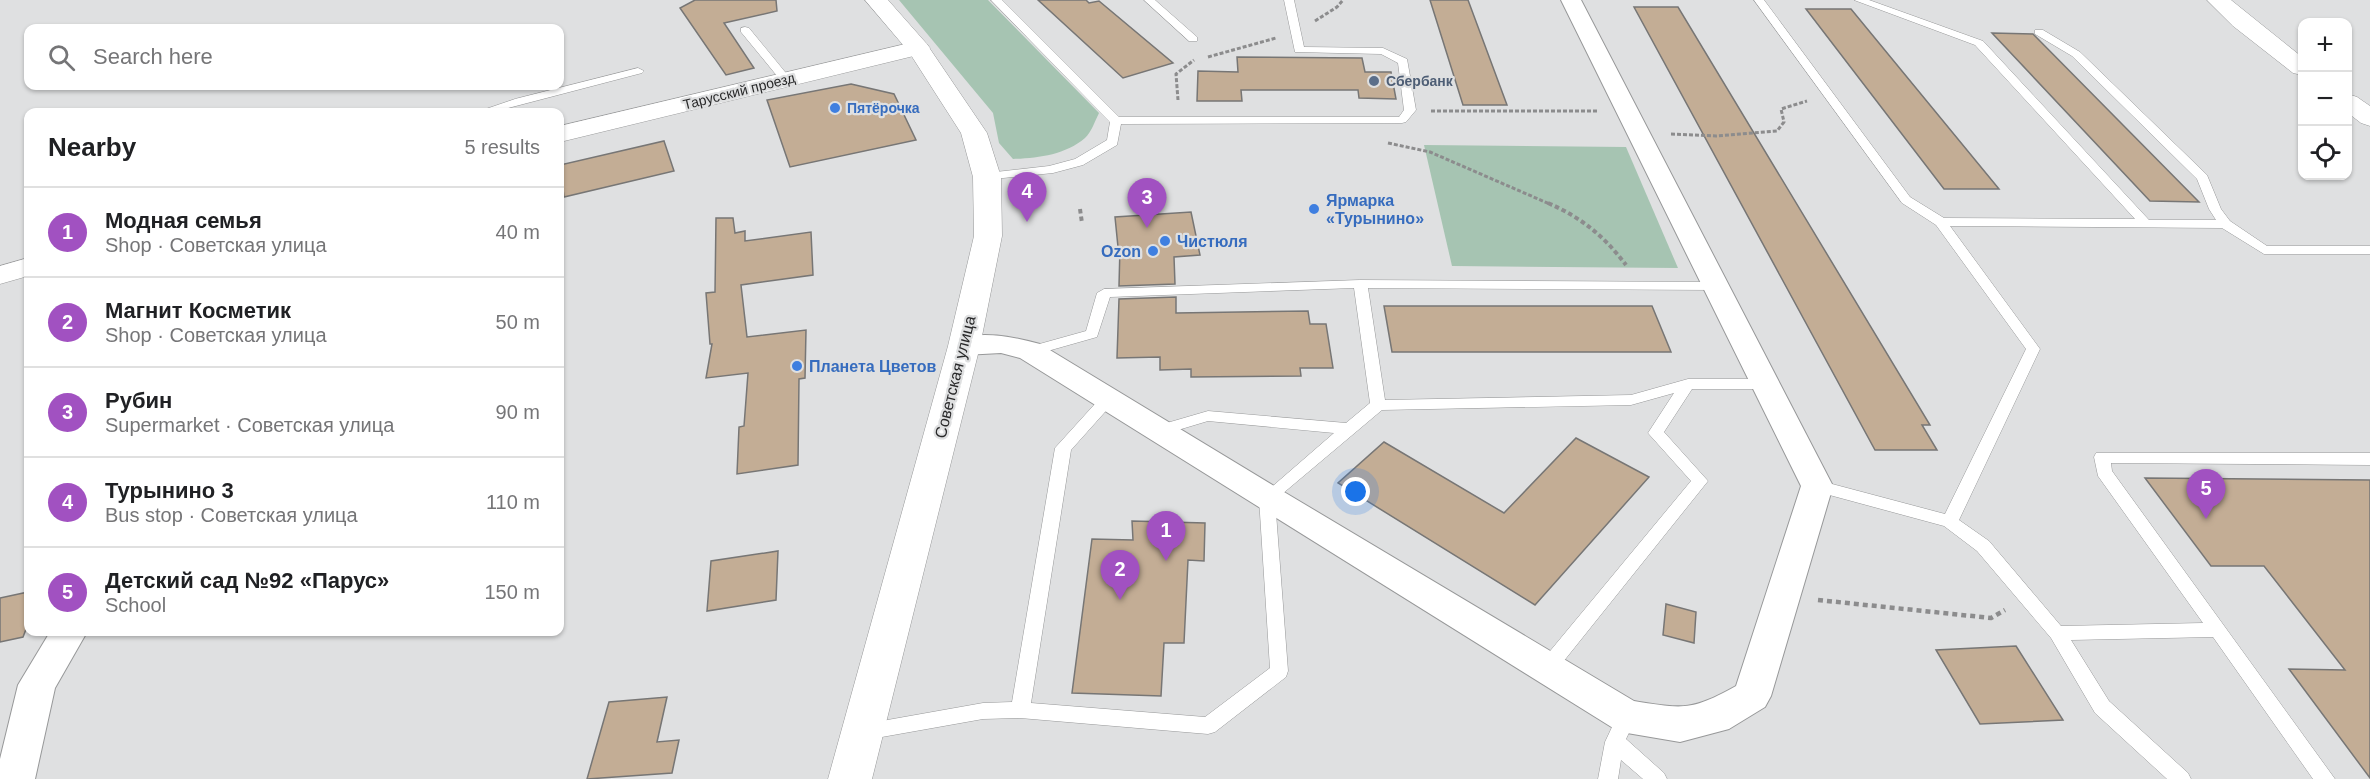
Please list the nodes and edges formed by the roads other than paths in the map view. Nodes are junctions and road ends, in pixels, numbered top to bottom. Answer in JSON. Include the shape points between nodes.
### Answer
{"nodes":[{"id":1,"x":876,"y":0,"type":"edge"},
{"id":2,"x":996,"y":0,"type":"edge"},
{"id":3,"x":1149,"y":0,"type":"edge"},
{"id":4,"x":1289,"y":0,"type":"edge"},
{"id":5,"x":1571,"y":0,"type":"edge"},
{"id":6,"x":1760,"y":0,"type":"edge"},
{"id":7,"x":1859,"y":0,"type":"edge"},
{"id":8,"x":2218,"y":0,"type":"edge"},
{"id":9,"x":745,"y":30,"type":"dead end"},
{"id":10,"x":2039,"y":32,"type":"dead end"},
{"id":11,"x":1193,"y":39,"type":"dead end"},
{"id":12,"x":918,"y":48,"type":"junction"},
{"id":13,"x":2298,"y":65,"type":"edge"},
{"id":14,"x":638,"y":70,"type":"dead end"},
{"id":15,"x":786,"y":80,"type":"junction"},
{"id":16,"x":564,"y":89,"type":"edge"},
{"id":17,"x":561,"y":90,"type":"edge"},
{"id":18,"x":2352,"y":105,"type":"edge"},
{"id":19,"x":496,"y":108,"type":"edge"},
{"id":20,"x":2370,"y":118,"type":"edge"},
{"id":21,"x":1116,"y":121,"type":"junction"},
{"id":22,"x":564,"y":133,"type":"edge"},
{"id":23,"x":987,"y":177,"type":"junction"},
{"id":24,"x":1941,"y":222,"type":"junction"},
{"id":25,"x":2145,"y":223,"type":"junction"},
{"id":26,"x":2225,"y":224,"type":"junction"},
{"id":27,"x":2370,"y":250,"type":"edge"},
{"id":28,"x":24,"y":268,"type":"edge"},
{"id":29,"x":0,"y":275,"type":"edge"},
{"id":30,"x":1360,"y":284,"type":"junction"},
{"id":31,"x":1715,"y":286,"type":"junction"},
{"id":32,"x":964,"y":346,"type":"junction"},
{"id":33,"x":1030,"y":351,"type":"junction"},
{"id":34,"x":1688,"y":384,"type":"junction"},
{"id":35,"x":1765,"y":384,"type":"junction"},
{"id":36,"x":1108,"y":399,"type":"junction"},
{"id":37,"x":1378,"y":405,"type":"junction"},
{"id":38,"x":1349,"y":429,"type":"junction"},
{"id":39,"x":1158,"y":431,"type":"junction"},
{"id":40,"x":2370,"y":459,"type":"edge"},
{"id":41,"x":1817,"y":486,"type":"junction"},
{"id":42,"x":1267,"y":498,"type":"junction"},
{"id":43,"x":1950,"y":522,"type":"junction"},
{"id":44,"x":2217,"y":630,"type":"junction"},
{"id":45,"x":2057,"y":633,"type":"junction"},
{"id":46,"x":67,"y":636,"type":"edge"},
{"id":47,"x":1548,"y":667,"type":"junction"},
{"id":48,"x":1020,"y":710,"type":"junction"},
{"id":49,"x":1621,"y":729,"type":"junction"},
{"id":50,"x":862,"y":732,"type":"junction"},
{"id":51,"x":15,"y":779,"type":"edge"},
{"id":52,"x":850,"y":779,"type":"edge"},
{"id":53,"x":1608,"y":779,"type":"edge"},
{"id":54,"x":1657,"y":779,"type":"edge"},
{"id":55,"x":2181,"y":779,"type":"edge"},
{"id":56,"x":2325,"y":779,"type":"edge"}],
"edges":[{"from":1,"to":12,"type":"main road","name":"Советская улица"},
{"from":2,"to":21,"type":"lane"},
{"from":3,"to":11,"type":"lane"},
{"from":4,"to":21,"type":"lane","via":[[1299,50],[1383,51],[1403,61],[1410,110],[1402,120]]},
{"from":5,"to":31,"type":"street"},
{"from":6,"to":24,"type":"lane","via":[[1906,200]]},
{"from":7,"to":25,"type":"lane","via":[[1979,43]]},
{"from":8,"to":13,"type":"main road"},
{"from":9,"to":15,"type":"lane"},
{"from":10,"to":26,"type":"lane","via":[[2076,54],[2203,178]]},
{"from":12,"to":15,"type":"main road","name":"Тарусский проезд"},
{"from":12,"to":23,"type":"main road","name":"Советская улица","via":[[974,134]]},
{"from":14,"to":16,"type":"lane"},
{"from":15,"to":22,"type":"main road","name":"Тарусский проезд"},
{"from":17,"to":19,"type":"lane"},
{"from":18,"to":20,"type":"main road"},
{"from":21,"to":23,"type":"lane","via":[[1113,142],[1079,162],[1049,170]]},
{"from":23,"to":32,"type":"main road","name":"Советская улица","via":[[988,236]]},
{"from":24,"to":25,"type":"lane"},
{"from":24,"to":43,"type":"lane","via":[[2033,349]]},
{"from":25,"to":26,"type":"lane"},
{"from":26,"to":27,"type":"lane","via":[[2264,250]]},
{"from":28,"to":29,"type":"main road"},
{"from":30,"to":31,"type":"lane"},
{"from":30,"to":33,"type":"lane","via":[[1104,293],[1092,334]]},
{"from":30,"to":37,"type":"lane"},
{"from":31,"to":35,"type":"street"},
{"from":32,"to":33,"type":"street","via":[[1001,344]]},
{"from":32,"to":50,"type":"main road","name":"Советская улица"},
{"from":33,"to":36,"type":"street"},
{"from":34,"to":35,"type":"lane"},
{"from":34,"to":37,"type":"lane","via":[[1631,400]]},
{"from":34,"to":47,"type":"lane","via":[[1656,433],[1700,481]]},
{"from":35,"to":41,"type":"street"},
{"from":36,"to":39,"type":"street"},
{"from":36,"to":48,"type":"lane","via":[[1063,448]]},
{"from":37,"to":38,"type":"lane"},
{"from":38,"to":39,"type":"lane","via":[[1208,416]]},
{"from":38,"to":42,"type":"lane"},
{"from":39,"to":42,"type":"street"},
{"from":40,"to":44,"type":"lane","via":[[2102,457],[2104,472]]},
{"from":41,"to":43,"type":"lane"},
{"from":41,"to":49,"type":"street","via":[[1752,696],[1715,717],[1680,725]]},
{"from":42,"to":47,"type":"street"},
{"from":42,"to":48,"type":"lane","via":[[1279,671],[1208,726]]},
{"from":43,"to":45,"type":"lane","via":[[1983,546]]},
{"from":44,"to":45,"type":"lane"},
{"from":44,"to":56,"type":"lane"},
{"from":45,"to":55,"type":"lane","via":[[2102,707]]},
{"from":46,"to":51,"type":"street","via":[[37,685]]},
{"from":47,"to":49,"type":"street"},
{"from":48,"to":50,"type":"lane","via":[[983,711]]},
{"from":49,"to":53,"type":"lane"},
{"from":49,"to":54,"type":"lane"},
{"from":50,"to":52,"type":"main road","name":"Советская улица"}]}
